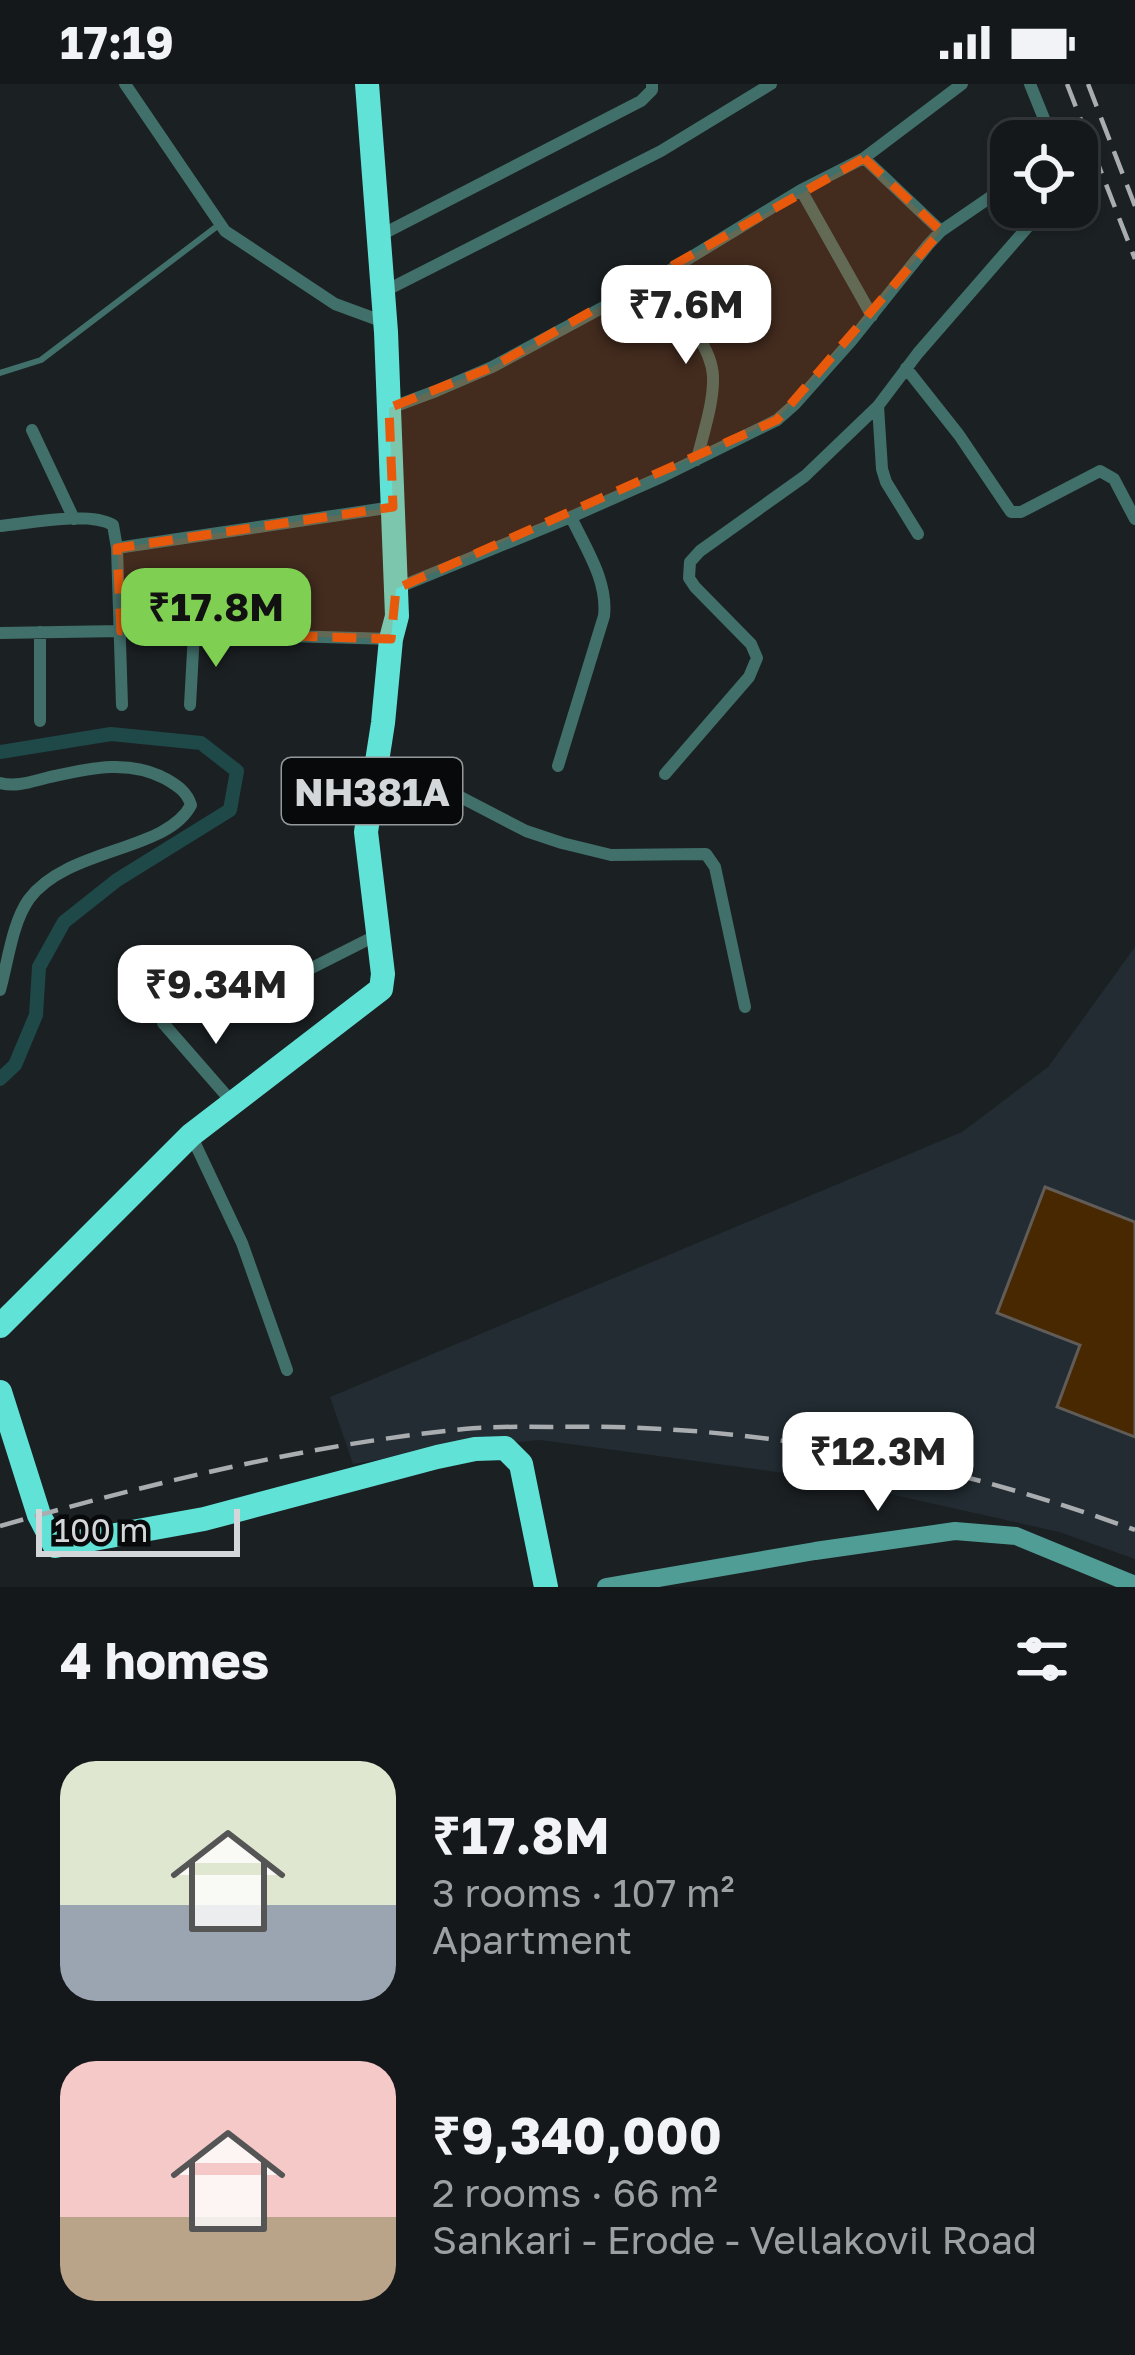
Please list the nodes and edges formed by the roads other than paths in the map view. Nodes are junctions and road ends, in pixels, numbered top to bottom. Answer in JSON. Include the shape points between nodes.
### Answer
{"nodes":[{"id":1,"x":125,"y":84,"type":"edge"},
{"id":2,"x":367,"y":84,"type":"edge"},
{"id":3,"x":652,"y":84,"type":"edge"},
{"id":4,"x":771,"y":84,"type":"edge"},
{"id":5,"x":962,"y":84,"type":"edge"},
{"id":6,"x":1030,"y":84,"type":"edge"},
{"id":7,"x":1045,"y":120,"type":"edge"},
{"id":8,"x":864,"y":158,"type":"junction"},
{"id":9,"x":801,"y":190,"type":"junction"},
{"id":10,"x":990,"y":197,"type":"edge"},
{"id":11,"x":220,"y":224,"type":"junction"},
{"id":12,"x":1027,"y":228,"type":"edge"},
{"id":13,"x":941,"y":231,"type":"junction"},
{"id":14,"x":378,"y":237,"type":"junction"},
{"id":15,"x":652,"y":281,"type":"junction"},
{"id":16,"x":383,"y":292,"type":"junction"},
{"id":17,"x":872,"y":316,"type":"junction"},
{"id":18,"x":385,"y":322,"type":"junction"},
{"id":19,"x":906,"y":368,"type":"junction"},
{"id":20,"x":0,"y":373,"type":"edge"},
{"id":21,"x":878,"y":406,"type":"junction"},
{"id":22,"x":389,"y":408,"type":"junction"},
{"id":23,"x":32,"y":430,"type":"dead end"},
{"id":24,"x":697,"y":460,"type":"junction"},
{"id":25,"x":393,"y":507,"type":"junction"},
{"id":26,"x":571,"y":518,"type":"junction"},
{"id":27,"x":74,"y":519,"type":"junction"},
{"id":28,"x":1135,"y":519,"type":"edge"},
{"id":29,"x":0,"y":526,"type":"edge"},
{"id":30,"x":918,"y":534,"type":"dead end"},
{"id":31,"x":117,"y":548,"type":"junction"},
{"id":32,"x":396,"y":589,"type":"junction"},
{"id":33,"x":121,"y":631,"type":"junction"},
{"id":34,"x":40,"y":632,"type":"junction"},
{"id":35,"x":0,"y":633,"type":"edge"},
{"id":36,"x":194,"y":633,"type":"junction"},
{"id":37,"x":391,"y":639,"type":"junction"},
{"id":38,"x":122,"y":705,"type":"dead end"},
{"id":39,"x":190,"y":705,"type":"dead end"},
{"id":40,"x":40,"y":721,"type":"dead end"},
{"id":41,"x":558,"y":766,"type":"dead end"},
{"id":42,"x":375,"y":768,"type":"junction"},
{"id":43,"x":665,"y":774,"type":"dead end"},
{"id":44,"x":0,"y":783,"type":"edge"},
{"id":45,"x":378,"y":934,"type":"junction"},
{"id":46,"x":270,"y":989,"type":"dead end"},
{"id":47,"x":0,"y":990,"type":"edge"},
{"id":48,"x":745,"y":1006,"type":"dead end"},
{"id":49,"x":163,"y":1023,"type":"dead end"},
{"id":50,"x":232,"y":1102,"type":"junction"},
{"id":51,"x":191,"y":1135,"type":"junction"},
{"id":52,"x":0,"y":1326,"type":"edge"},
{"id":53,"x":287,"y":1370,"type":"dead end"},
{"id":54,"x":0,"y":1392,"type":"edge"},
{"id":55,"x":1135,"y":1585,"type":"edge"},
{"id":56,"x":546,"y":1587,"type":"edge"},
{"id":57,"x":606,"y":1587,"type":"edge"}],
"edges":[{"from":1,"to":11,"type":"street"},
{"from":2,"to":14,"type":"highway","number":"NH381A"},
{"from":3,"to":14,"type":"street","via":[[641,101]]},
{"from":4,"to":16,"type":"street","via":[[661,151]]},
{"from":5,"to":8,"type":"street"},
{"from":6,"to":7,"type":"street"},
{"from":8,"to":9,"type":"street"},
{"from":8,"to":13,"type":"street"},
{"from":9,"to":15,"type":"street"},
{"from":9,"to":17,"type":"street"},
{"from":10,"to":13,"type":"street"},
{"from":11,"to":18,"type":"street","via":[[334,304]]},
{"from":11,"to":20,"type":"lane","via":[[41,360]]},
{"from":12,"to":19,"type":"street"},
{"from":13,"to":17,"type":"street"},
{"from":14,"to":16,"type":"highway","number":"NH381A"},
{"from":15,"to":22,"type":"street","via":[[492,367]]},
{"from":15,"to":24,"type":"street","via":[[710,362]]},
{"from":16,"to":18,"type":"highway","number":"NH381A"},
{"from":17,"to":24,"type":"street","via":[[777,420]]},
{"from":18,"to":22,"type":"highway","number":"NH381A"},
{"from":19,"to":21,"type":"street"},
{"from":19,"to":28,"type":"street","via":[[1011,512],[1100,471],[1114,479]]},
{"from":21,"to":30,"type":"street","via":[[886,482]]},
{"from":21,"to":43,"type":"street","via":[[805,476],[690,562],[694,587],[752,644],[756,664]]},
{"from":22,"to":25,"type":"highway","number":"NH381A"},
{"from":23,"to":27,"type":"street"},
{"from":24,"to":26,"type":"street"},
{"from":25,"to":31,"type":"street"},
{"from":25,"to":32,"type":"highway","number":"NH381A"},
{"from":26,"to":32,"type":"street"},
{"from":26,"to":41,"type":"street","via":[[606,602]]},
{"from":27,"to":29,"type":"street"},
{"from":27,"to":31,"type":"street","via":[[109,521]]},
{"from":31,"to":33,"type":"street"},
{"from":32,"to":37,"type":"highway","number":"NH381A"},
{"from":33,"to":34,"type":"street"},
{"from":33,"to":36,"type":"street"},
{"from":33,"to":38,"type":"street"},
{"from":34,"to":35,"type":"street"},
{"from":34,"to":40,"type":"street"},
{"from":36,"to":37,"type":"street"},
{"from":36,"to":39,"type":"street"},
{"from":37,"to":42,"type":"highway","number":"NH381A"},
{"from":42,"to":45,"type":"highway","number":"NH381A","via":[[366,832]]},
{"from":42,"to":48,"type":"street","via":[[449,791],[562,843],[611,855],[706,854]]},
{"from":44,"to":47,"type":"street","via":[[110,765],[169,780],[191,805],[164,832],[54,875],[36,892]]},
{"from":45,"to":46,"type":"street"},
{"from":45,"to":50,"type":"highway","number":"NH381A","via":[[381,989]]},
{"from":49,"to":50,"type":"street"},
{"from":50,"to":51,"type":"highway","number":"NH381A"},
{"from":51,"to":52,"type":"highway","number":"NH381A"},
{"from":51,"to":53,"type":"street","via":[[242,1243]]},
{"from":54,"to":56,"type":"highway","via":[[55,1546],[505,1448],[521,1464]]},
{"from":55,"to":57,"type":"street","via":[[1016,1536],[955,1531]]}]}
